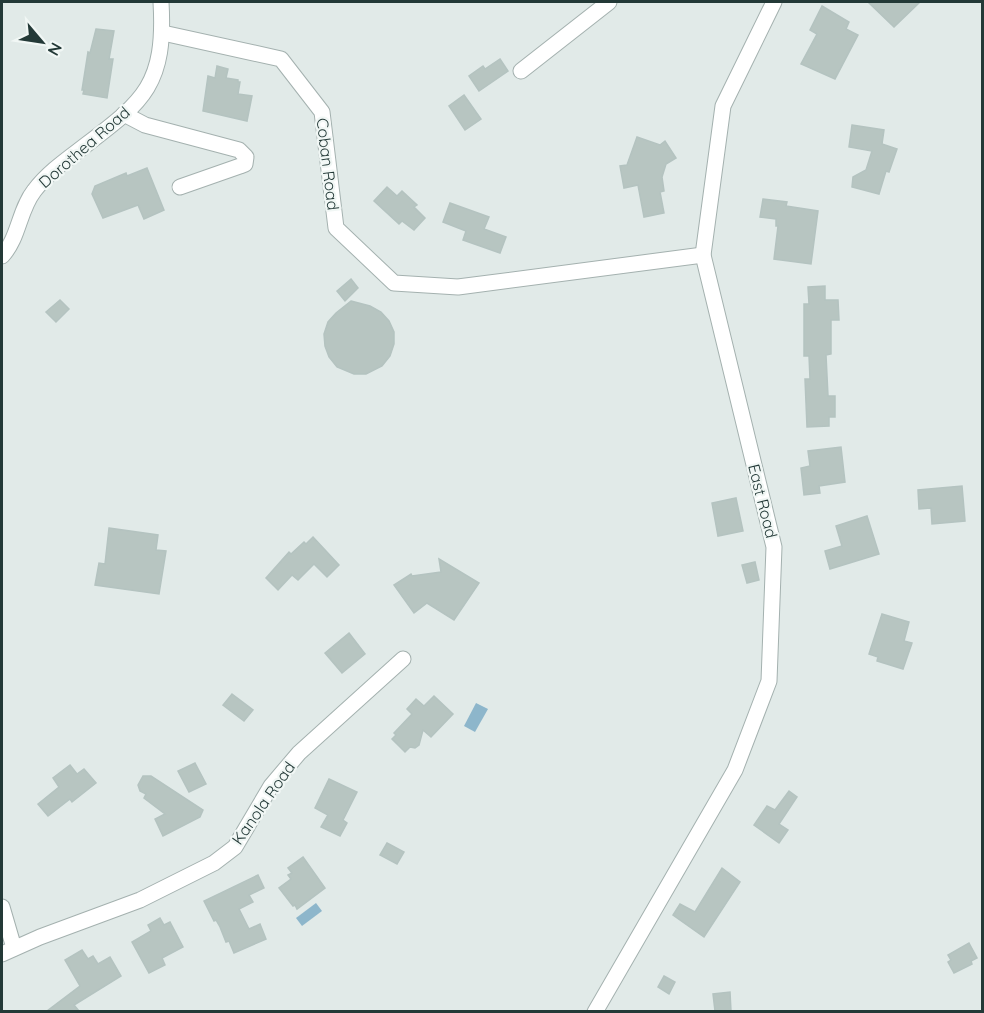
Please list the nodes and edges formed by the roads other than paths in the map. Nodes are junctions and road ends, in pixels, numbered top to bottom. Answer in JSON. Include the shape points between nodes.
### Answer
{"nodes":[{"id":1,"x":161,"y":2,"type":"edge"},
{"id":2,"x":609,"y":2,"type":"edge"},
{"id":3,"x":774,"y":2,"type":"edge"},
{"id":4,"x":163,"y":33,"type":"junction"},
{"id":5,"x":521,"y":71,"type":"dead end"},
{"id":6,"x":124,"y":114,"type":"junction"},
{"id":7,"x":180,"y":187,"type":"dead end"},
{"id":8,"x":703,"y":255,"type":"junction"},
{"id":9,"x":2,"y":256,"type":"edge"},
{"id":10,"x":403,"y":659,"type":"dead end"},
{"id":11,"x":2,"y":907,"type":"edge"},
{"id":12,"x":8,"y":951,"type":"edge"},
{"id":13,"x":595,"y":1011,"type":"edge"}],
"edges":[{"from":1,"to":4,"type":"street","name":"Dorothea Road"},
{"from":2,"to":5,"type":"street"},
{"from":3,"to":8,"type":"street","name":"East Road","via":[[723,106]]},
{"from":4,"to":6,"type":"street","name":"Dorothea Road","via":[[151,81]]},
{"from":4,"to":8,"type":"street","name":"Coban Road","via":[[281,59],[322,112],[336,228],[394,283],[458,287]]},
{"from":6,"to":7,"type":"street","via":[[145,126],[239,150],[246,157],[245,164]]},
{"from":6,"to":9,"type":"street","name":"Dorothea Road","via":[[32,192]]},
{"from":8,"to":13,"type":"street","name":"East Road","via":[[774,547],[769,681],[735,770]]},
{"from":10,"to":12,"type":"street","name":"Kanola Road","via":[[299,753],[271,786],[235,847],[214,863],[140,900]]},
{"from":11,"to":12,"type":"street"}]}
